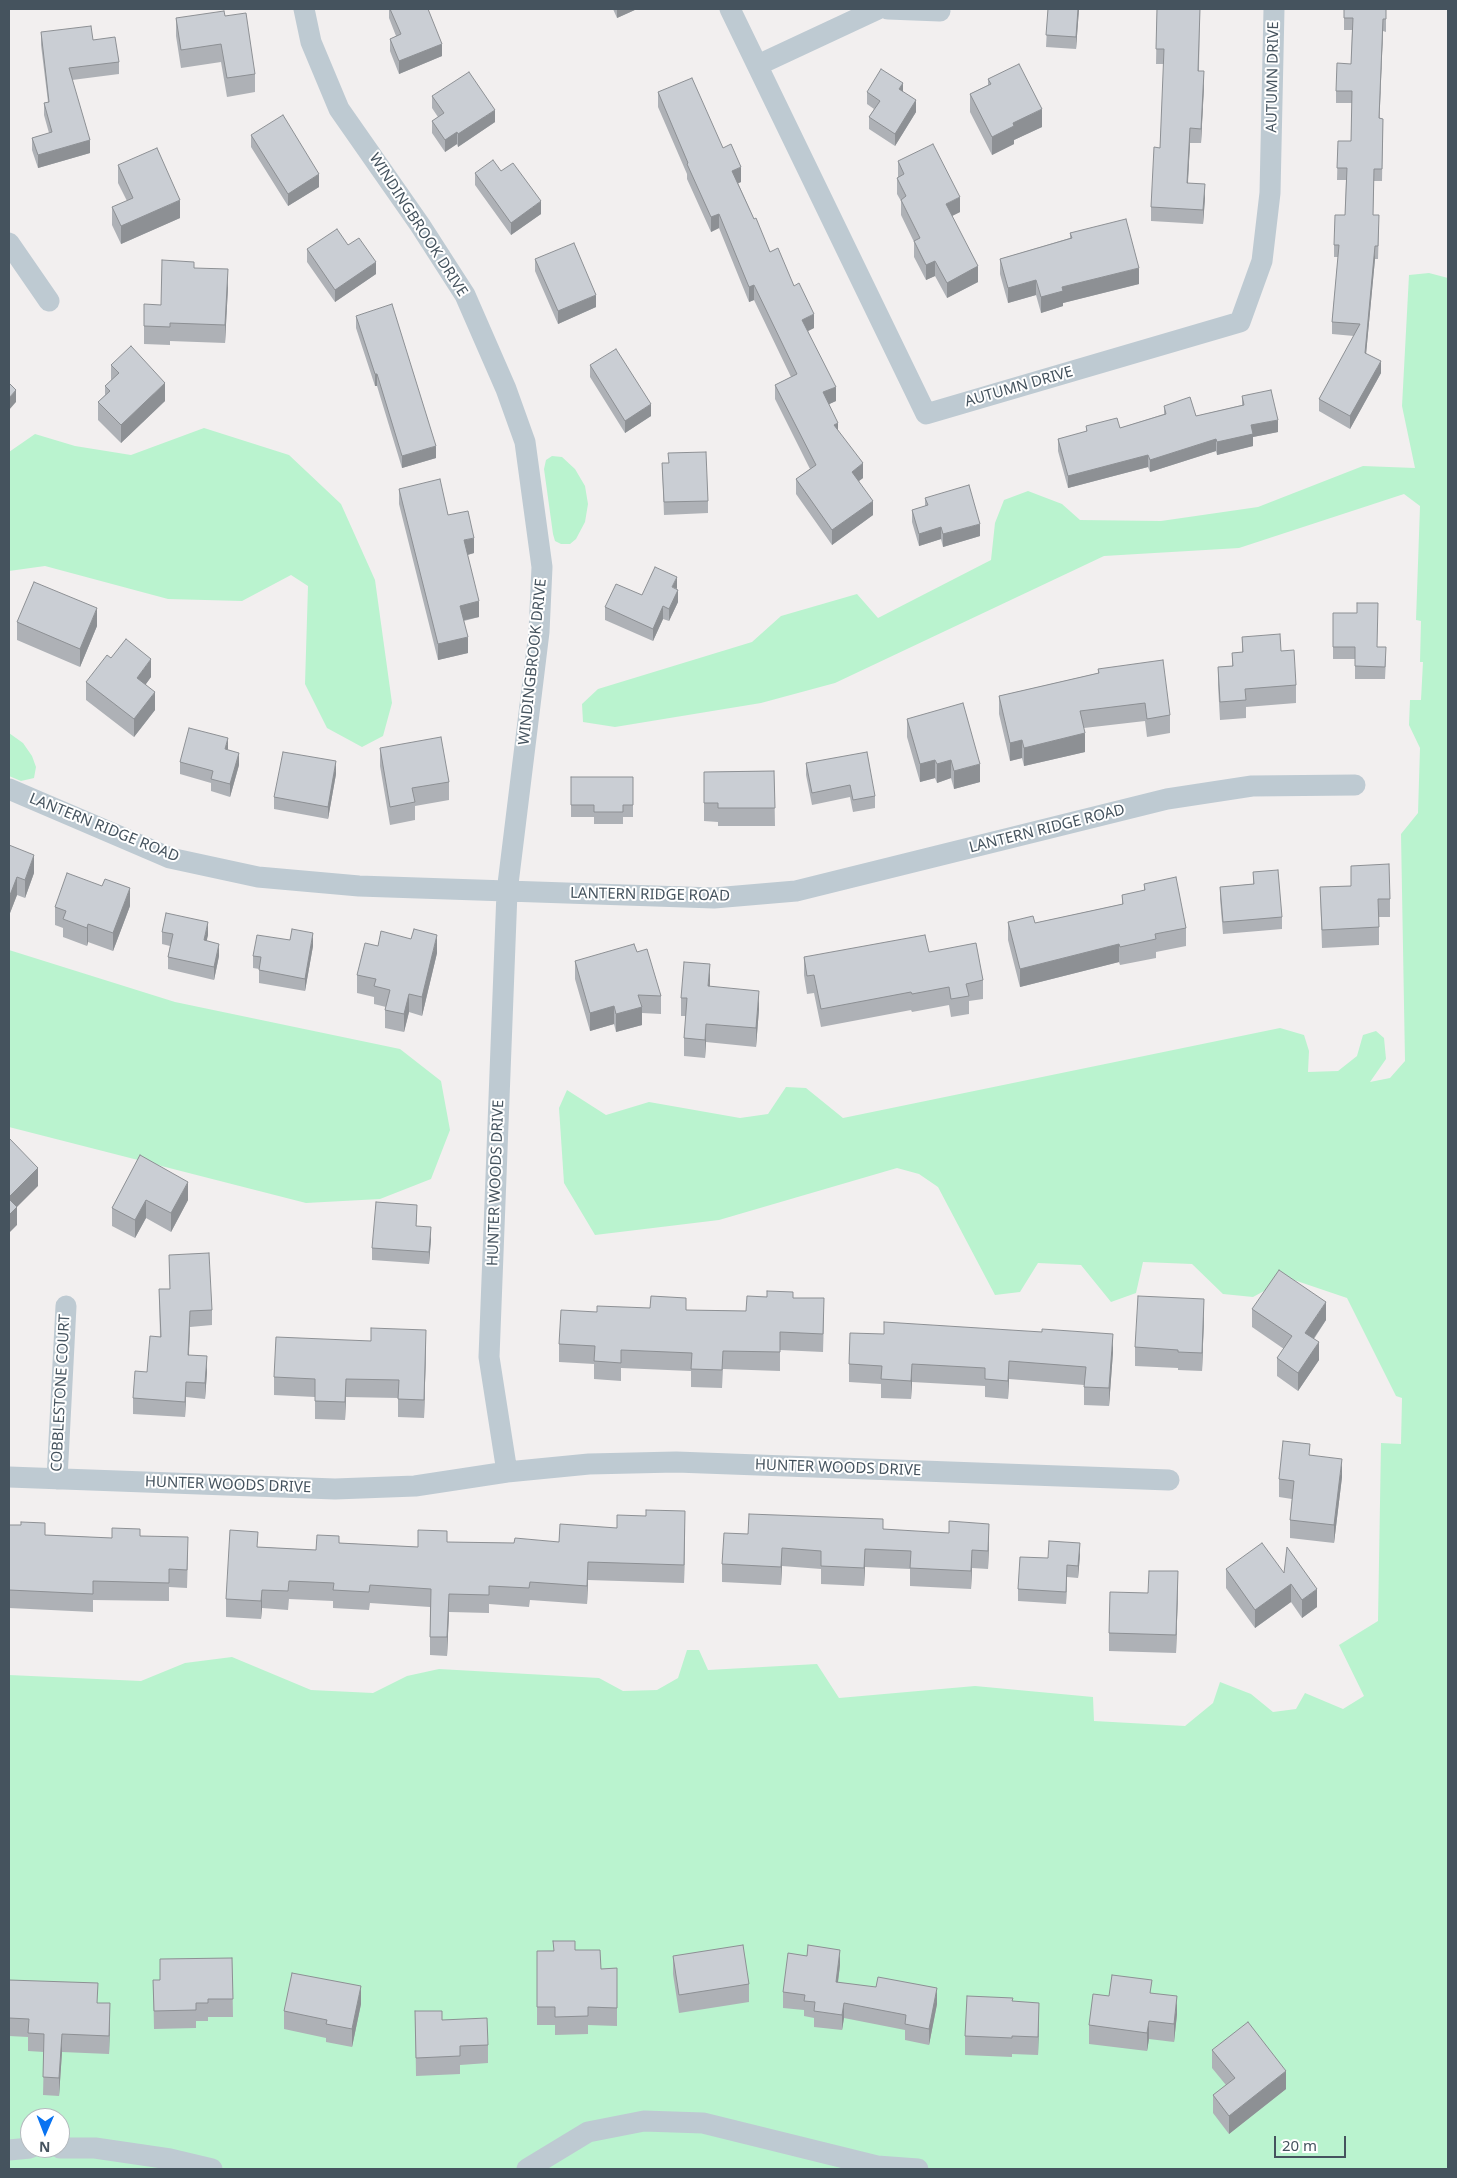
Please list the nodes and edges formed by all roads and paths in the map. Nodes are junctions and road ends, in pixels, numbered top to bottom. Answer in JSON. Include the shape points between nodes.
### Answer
{"nodes":[{"id":1,"x":304,"y":9,"type":"edge"},
{"id":2,"x":730,"y":9,"type":"edge"},
{"id":3,"x":878,"y":9,"type":"edge"},
{"id":4,"x":888,"y":9,"type":"edge"},
{"id":5,"x":1274,"y":9,"type":"edge"},
{"id":6,"x":940,"y":11,"type":"dead end"},
{"id":7,"x":758,"y":65,"type":"junction"},
{"id":8,"x":9,"y":243,"type":"edge"},
{"id":9,"x":49,"y":301,"type":"dead end"},
{"id":10,"x":1355,"y":785,"type":"dead end"},
{"id":11,"x":9,"y":789,"type":"edge"},
{"id":12,"x":507,"y":892,"type":"junction"},
{"id":13,"x":66,"y":1306,"type":"dead end"},
{"id":14,"x":507,"y":1472,"type":"junction"},
{"id":15,"x":9,"y":1477,"type":"edge"},
{"id":16,"x":57,"y":1479,"type":"junction"},
{"id":17,"x":1170,"y":1480,"type":"dead end"},
{"id":18,"x":70,"y":2148,"type":"edge"},
{"id":19,"x":212,"y":2169,"type":"edge"},
{"id":20,"x":527,"y":2169,"type":"edge"},
{"id":21,"x":918,"y":2169,"type":"edge"}],
"edges":[{"from":1,"to":12,"type":"street","name":"WINDINGBROOK DRIVE","via":[[310,42],[339,108],[465,295],[525,442],[542,586]]},
{"from":2,"to":7,"type":"street","name":"AUTUMN DRIVE"},
{"from":3,"to":7,"type":"street"},
{"from":4,"to":6,"type":"street"},
{"from":5,"to":7,"type":"street","name":"AUTUMN DRIVE","via":[[1270,193],[1262,261],[1240,322],[926,414]]},
{"from":8,"to":9,"type":"street"},
{"from":10,"to":12,"type":"street","name":"LANTERN RIDGE ROAD","via":[[1252,786],[1167,799],[796,891],[714,898]]},
{"from":11,"to":12,"type":"street","name":"LANTERN RIDGE ROAD","via":[[170,858],[258,877],[359,886]]},
{"from":12,"to":14,"type":"street","name":"HUNTER WOODS DRIVE","via":[[489,1357]]},
{"from":13,"to":16,"type":"street","name":"COBBLESTONE COURT"},
{"from":14,"to":16,"type":"street","name":"HUNTER WOODS DRIVE","via":[[414,1486],[335,1489]]},
{"from":14,"to":17,"type":"street","name":"HUNTER WOODS DRIVE","via":[[589,1464],[676,1462]]},
{"from":15,"to":16,"type":"street","name":"HUNTER WOODS DRIVE"},
{"from":18,"to":19,"type":"street","via":[[95,2148],[170,2159]]},
{"from":20,"to":21,"type":"street","via":[[588,2132],[644,2120],[703,2123],[877,2166]]}]}
